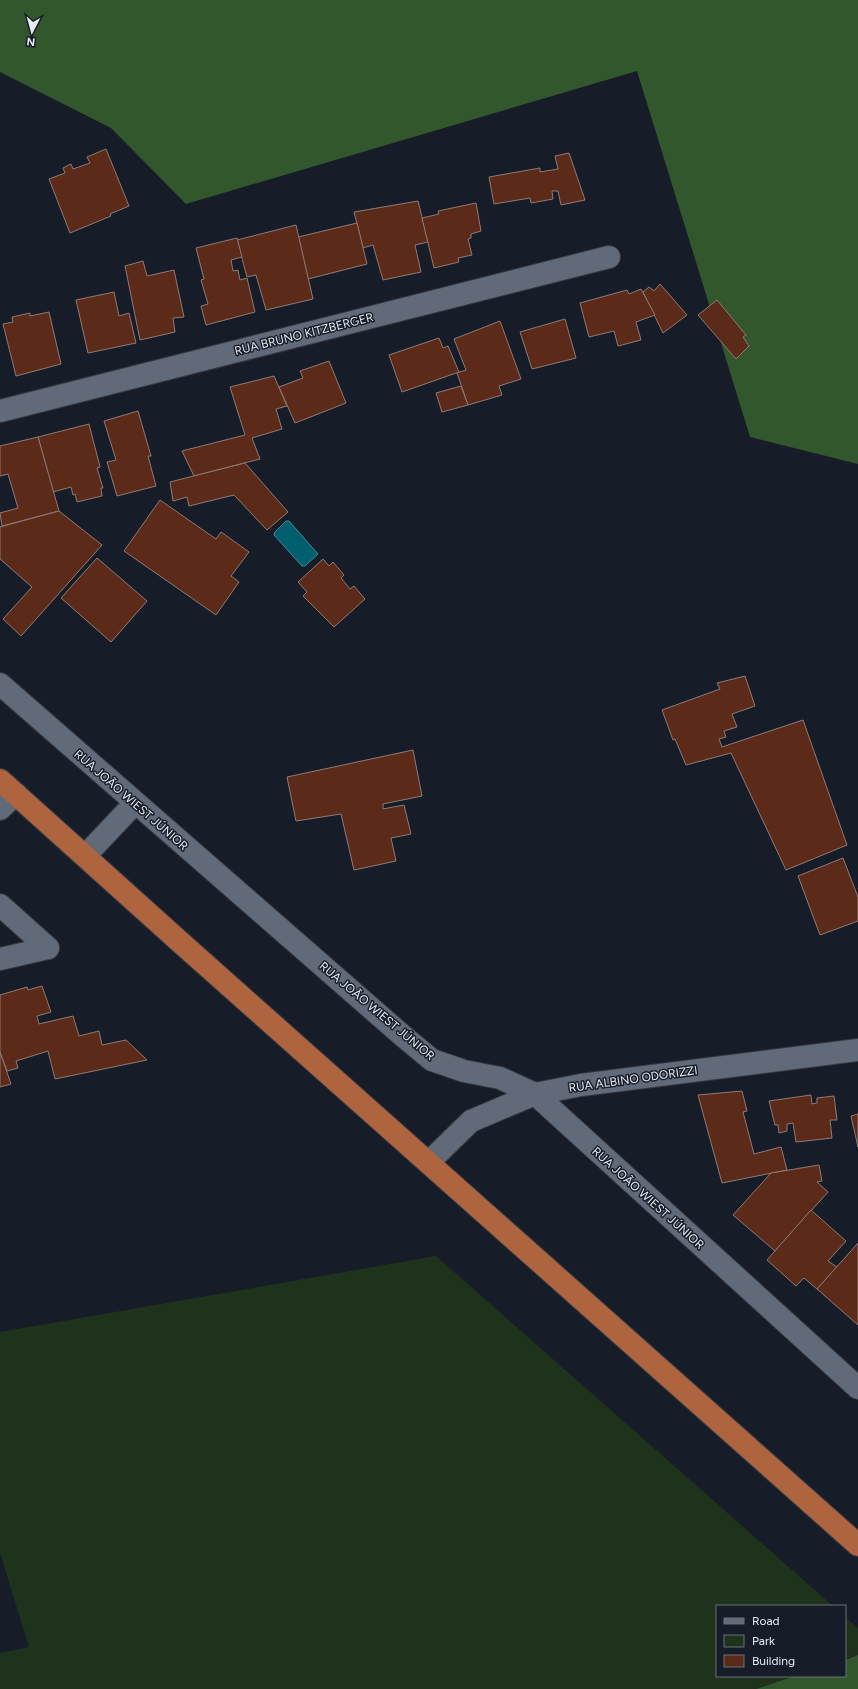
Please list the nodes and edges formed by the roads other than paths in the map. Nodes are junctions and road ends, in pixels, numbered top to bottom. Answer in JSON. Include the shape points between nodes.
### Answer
{"nodes":[{"id":1,"x":609,"y":257,"type":"dead end"},
{"id":2,"x":0,"y":411,"type":"edge"},
{"id":3,"x":0,"y":684,"type":"edge"},
{"id":4,"x":0,"y":780,"type":"edge"},
{"id":5,"x":16,"y":794,"type":"junction"},
{"id":6,"x":135,"y":803,"type":"junction"},
{"id":7,"x":0,"y":809,"type":"edge"},
{"id":8,"x":86,"y":856,"type":"junction"},
{"id":9,"x":0,"y":905,"type":"edge"},
{"id":10,"x":0,"y":959,"type":"edge"},
{"id":11,"x":858,"y":1050,"type":"edge"},
{"id":12,"x":535,"y":1094,"type":"junction"},
{"id":13,"x":429,"y":1162,"type":"junction"},
{"id":14,"x":858,"y":1388,"type":"edge"},
{"id":15,"x":858,"y":1545,"type":"edge"}],
"edges":[{"from":1,"to":2,"type":"street","name":"RUA BRUNO KITZBERGER"},
{"from":3,"to":6,"type":"street","name":"RUA JOÃO WIEST JÚNIOR"},
{"from":4,"to":5,"type":"highway"},
{"from":5,"to":7,"type":"street"},
{"from":5,"to":8,"type":"highway"},
{"from":6,"to":8,"type":"street"},
{"from":6,"to":12,"type":"street","name":"RUA JOÃO WIEST JÚNIOR","via":[[432,1060],[464,1071],[500,1078]]},
{"from":8,"to":13,"type":"highway"},
{"from":9,"to":10,"type":"street","via":[[48,948]]},
{"from":11,"to":12,"type":"street","name":"RUA ALBINO ODORIZZI"},
{"from":12,"to":13,"type":"street","name":"RUA ALBINO ODORIZZI","via":[[471,1121]]},
{"from":12,"to":14,"type":"street","name":"RUA JOÃO WIEST JÚNIOR"},
{"from":13,"to":15,"type":"highway"}]}
